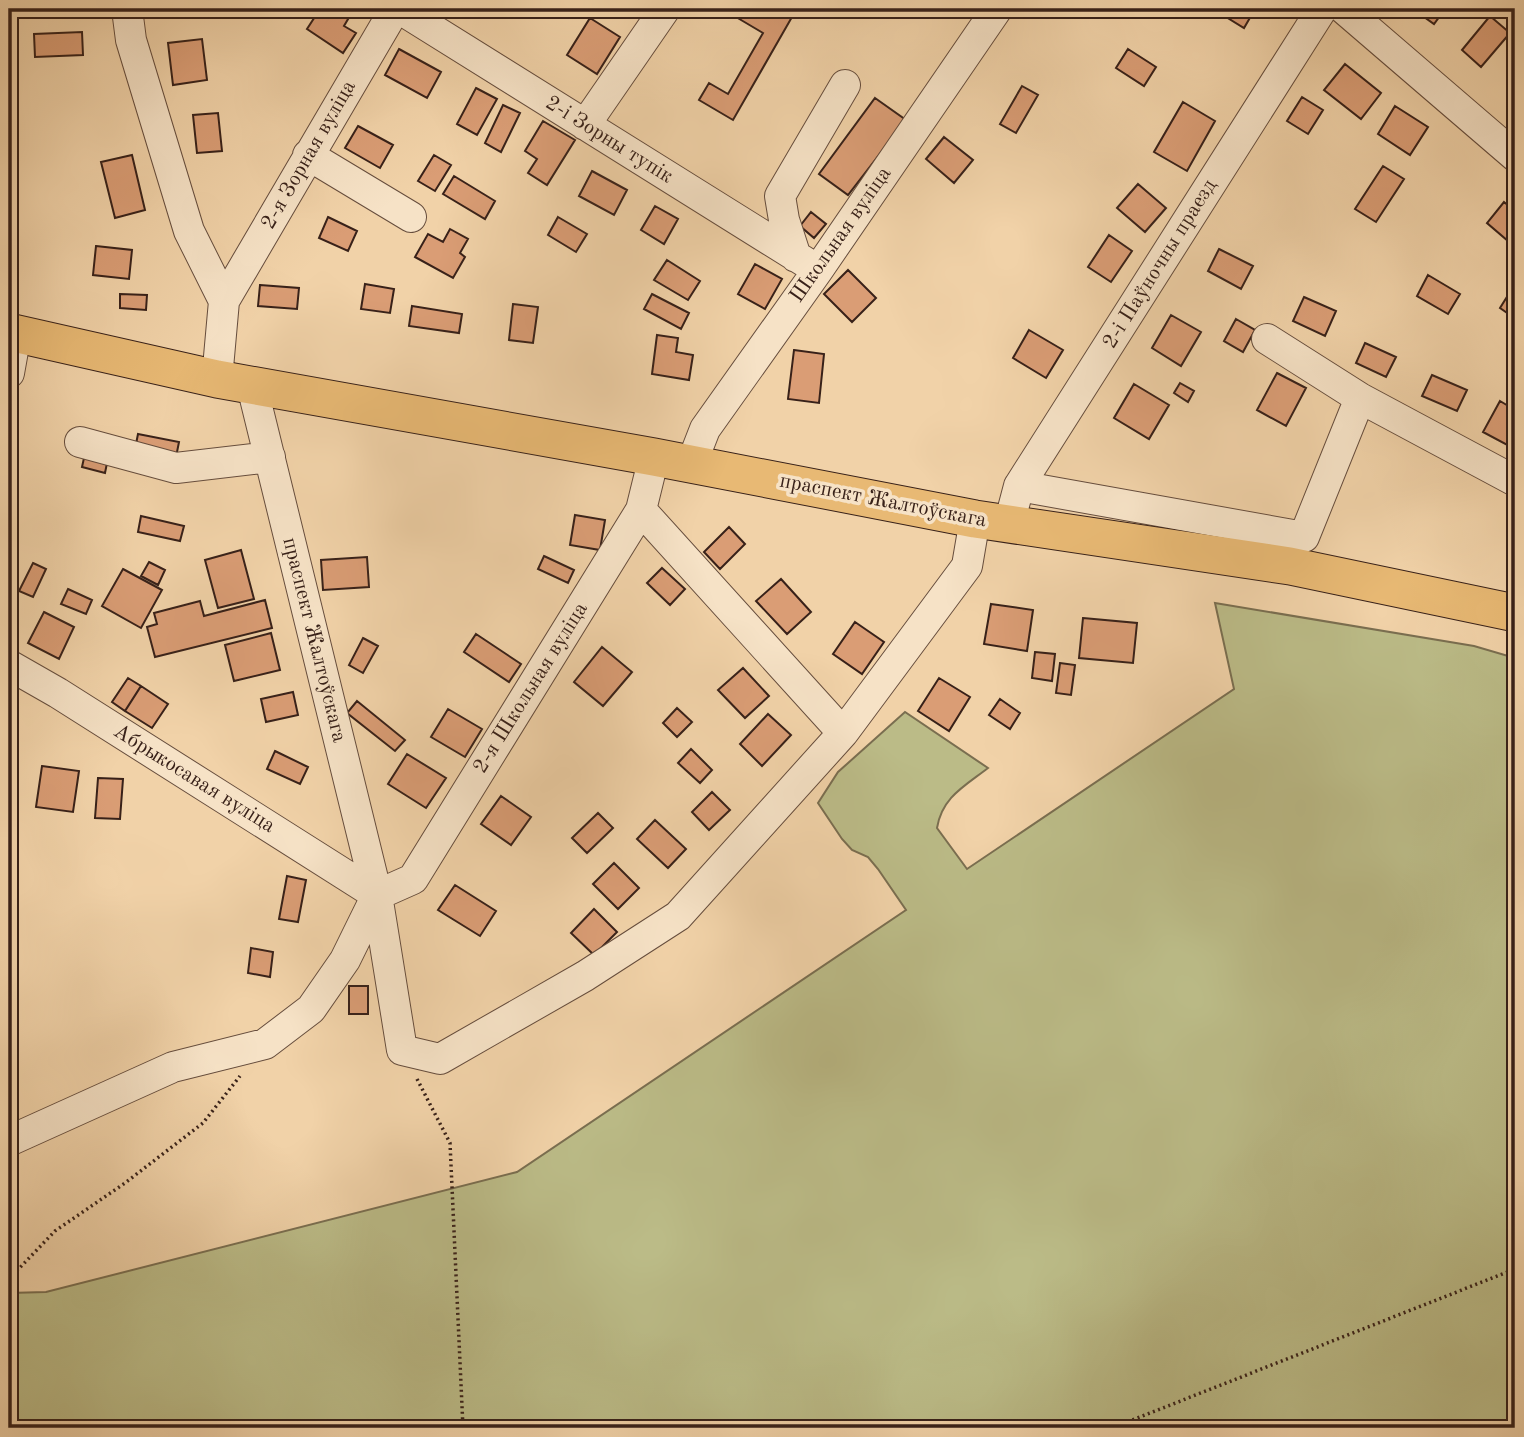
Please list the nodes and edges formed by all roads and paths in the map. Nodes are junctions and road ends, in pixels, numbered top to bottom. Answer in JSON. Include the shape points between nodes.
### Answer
{"nodes":[{"id":1,"x":127,"y":9,"type":"edge"},
{"id":2,"x":397,"y":9,"type":"edge"},
{"id":3,"x":665,"y":9,"type":"edge"},
{"id":4,"x":997,"y":9,"type":"edge"},
{"id":5,"x":1322,"y":9,"type":"edge"},
{"id":6,"x":1344,"y":9,"type":"edge"},
{"id":7,"x":845,"y":85,"type":"dead end"},
{"id":8,"x":585,"y":125,"type":"junction"},
{"id":9,"x":308,"y":155,"type":"junction"},
{"id":10,"x":1515,"y":156,"type":"edge"},
{"id":11,"x":411,"y":218,"type":"dead end"},
{"id":12,"x":807,"y":264,"type":"junction"},
{"id":13,"x":224,"y":301,"type":"junction"},
{"id":14,"x":12,"y":333,"type":"edge"},
{"id":15,"x":1267,"y":339,"type":"dead end"},
{"id":16,"x":9,"y":373,"type":"edge"},
{"id":17,"x":216,"y":379,"type":"junction"},
{"id":18,"x":252,"y":386,"type":"junction"},
{"id":19,"x":1360,"y":398,"type":"junction"},
{"id":20,"x":80,"y":442,"type":"dead end"},
{"id":21,"x":270,"y":457,"type":"junction"},
{"id":22,"x":654,"y":457,"type":"junction"},
{"id":23,"x":691,"y":465,"type":"junction"},
{"id":24,"x":1515,"y":481,"type":"edge"},
{"id":25,"x":1019,"y":486,"type":"junction"},
{"id":26,"x":641,"y":510,"type":"junction"},
{"id":27,"x":992,"y":522,"type":"junction"},
{"id":28,"x":1515,"y":613,"type":"edge"},
{"id":29,"x":9,"y":666,"type":"edge"},
{"id":30,"x":843,"y":733,"type":"junction"},
{"id":31,"x":377,"y":895,"type":"junction"},
{"id":32,"x":265,"y":1044,"type":"junction"},
{"id":33,"x":402,"y":1050,"type":"junction"},
{"id":34,"x":9,"y":1141,"type":"edge"},
{"id":35,"x":1515,"y":1269,"type":"edge"},
{"id":36,"x":9,"y":1279,"type":"edge"},
{"id":37,"x":463,"y":1428,"type":"edge"},
{"id":38,"x":1112,"y":1428,"type":"edge"}],
"edges":[{"from":1,"to":13,"type":"street","via":[[131,40],[188,231]]},
{"from":2,"to":8,"type":"street","name":"2-і Зорны тупік"},
{"from":2,"to":9,"type":"street","name":"2-я Зорная вуліца"},
{"from":3,"to":8,"type":"street"},
{"from":4,"to":12,"type":"street","name":"Школьная вуліца"},
{"from":5,"to":25,"type":"street","name":"2-і Паўночны праезд"},
{"from":6,"to":10,"type":"street"},
{"from":7,"to":12,"type":"street","via":[[780,196],[784,220]]},
{"from":8,"to":12,"type":"street","name":"2-і Зорны тупік"},
{"from":9,"to":11,"type":"street"},
{"from":9,"to":13,"type":"street","name":"2-я Зорная вуліца"},
{"from":12,"to":23,"type":"street","name":"Школьная вуліца","via":[[705,429]]},
{"from":13,"to":17,"type":"street","name":"2-я Зорная вуліца"},
{"from":14,"to":16,"type":"street"},
{"from":14,"to":17,"type":"main road","name":"праспект Жалтоўскага"},
{"from":15,"to":19,"type":"street"},
{"from":17,"to":18,"type":"main road","name":"праспект Жалтоўскага"},
{"from":18,"to":21,"type":"street","name":"праспект Жалтоўскага"},
{"from":18,"to":22,"type":"main road","name":"праспект Жалтоўскага"},
{"from":19,"to":24,"type":"street"},
{"from":19,"to":25,"type":"street","via":[[1304,537]]},
{"from":20,"to":21,"type":"street","via":[[176,468]]},
{"from":21,"to":31,"type":"street","name":"праспект Жалтоўскага"},
{"from":22,"to":23,"type":"main road","name":"праспект Жалтоўскага"},
{"from":22,"to":26,"type":"street","name":"2-я Школьная вуліца"},
{"from":23,"to":27,"type":"main road","name":"праспект Жалтоўскага"},
{"from":25,"to":27,"type":"street","name":"2-і Паўночны праезд"},
{"from":26,"to":30,"type":"street"},
{"from":26,"to":31,"type":"street","name":"2-я Школьная вуліца","via":[[413,879]]},
{"from":27,"to":28,"type":"main road","name":"праспект Жалтоўскага","via":[[1290,566]]},
{"from":27,"to":30,"type":"street","name":"2-і Паўночны праезд","via":[[967,566]]},
{"from":29,"to":31,"type":"street","name":"Абрыкосавая вуліца"},
{"from":30,"to":33,"type":"street","name":"2-і Паўночны праезд","via":[[678,916],[585,976],[440,1059]]},
{"from":31,"to":32,"type":"street","via":[[345,960],[311,1009]]},
{"from":31,"to":33,"type":"street","name":"праспект Жалтоўскага"},
{"from":32,"to":34,"type":"street","via":[[173,1067]]},
{"from":32,"to":36,"type":"path","via":[[204,1123],[55,1231]]},
{"from":33,"to":37,"type":"path","via":[[450,1143]]},
{"from":35,"to":38,"type":"path"}]}
